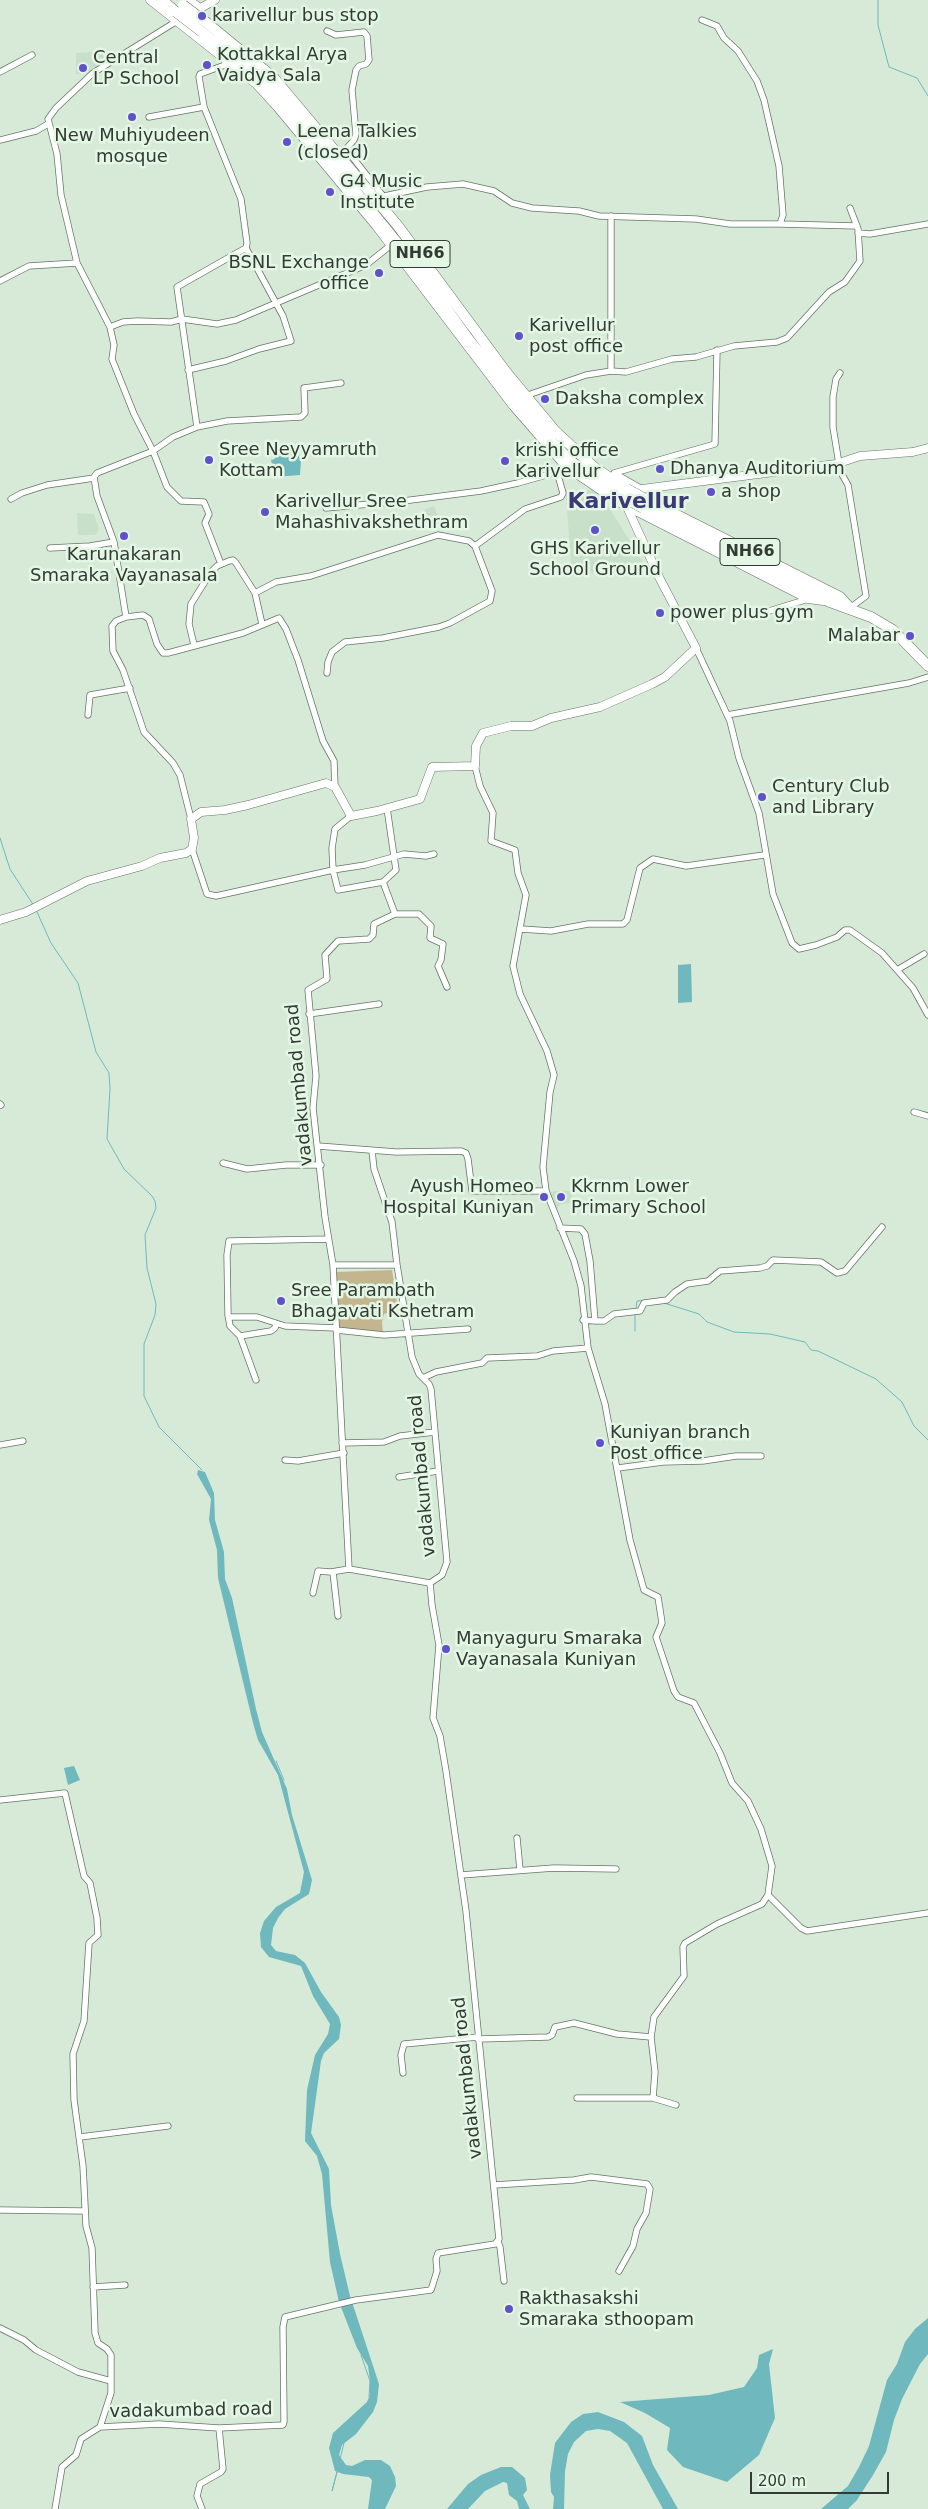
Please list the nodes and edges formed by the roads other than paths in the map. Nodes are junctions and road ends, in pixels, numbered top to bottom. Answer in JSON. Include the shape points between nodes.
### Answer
{"nodes":[{"id":1,"x":150,"y":0,"type":"edge"},
{"id":2,"x":162,"y":0,"type":"edge"},
{"id":3,"x":215,"y":0,"type":"edge"},
{"id":4,"x":180,"y":8,"type":"edge"},
{"id":5,"x":200,"y":8,"type":"junction"},
{"id":6,"x":702,"y":20,"type":"dead end"},
{"id":7,"x":204,"y":27,"type":"junction"},
{"id":8,"x":328,"y":32,"type":"dead end"},
{"id":9,"x":32,"y":55,"type":"dead end"},
{"id":10,"x":225,"y":64,"type":"dead end"},
{"id":11,"x":0,"y":72,"type":"edge"},
{"id":12,"x":204,"y":107,"type":"junction"},
{"id":13,"x":149,"y":116,"type":"dead end"},
{"id":14,"x":48,"y":124,"type":"junction"},
{"id":15,"x":0,"y":140,"type":"edge"},
{"id":16,"x":379,"y":197,"type":"junction"},
{"id":17,"x":850,"y":208,"type":"dead end"},
{"id":18,"x":611,"y":216,"type":"junction"},
{"id":19,"x":377,"y":221,"type":"junction"},
{"id":20,"x":780,"y":224,"type":"junction"},
{"id":21,"x":928,"y":224,"type":"edge"},
{"id":22,"x":858,"y":229,"type":"junction"},
{"id":23,"x":391,"y":245,"type":"junction"},
{"id":24,"x":246,"y":248,"type":"junction"},
{"id":25,"x":77,"y":263,"type":"junction"},
{"id":26,"x":0,"y":281,"type":"edge"},
{"id":27,"x":274,"y":303,"type":"junction"},
{"id":28,"x":182,"y":319,"type":"junction"},
{"id":29,"x":110,"y":327,"type":"junction"},
{"id":30,"x":717,"y":350,"type":"junction"},
{"id":31,"x":188,"y":370,"type":"junction"},
{"id":32,"x":610,"y":371,"type":"junction"},
{"id":33,"x":840,"y":373,"type":"dead end"},
{"id":34,"x":342,"y":383,"type":"dead end"},
{"id":35,"x":525,"y":396,"type":"junction"},
{"id":36,"x":197,"y":427,"type":"junction"},
{"id":37,"x":928,"y":448,"type":"edge"},
{"id":38,"x":153,"y":450,"type":"junction"},
{"id":39,"x":837,"y":464,"type":"junction"},
{"id":40,"x":566,"y":467,"type":"junction"},
{"id":41,"x":557,"y":472,"type":"junction"},
{"id":42,"x":94,"y":478,"type":"junction"},
{"id":43,"x":642,"y":489,"type":"junction"},
{"id":44,"x":624,"y":493,"type":"junction"},
{"id":45,"x":11,"y":499,"type":"dead end"},
{"id":46,"x":645,"y":504,"type":"junction"},
{"id":47,"x":627,"y":507,"type":"junction"},
{"id":48,"x":326,"y":508,"type":"dead end"},
{"id":49,"x":114,"y":542,"type":"junction"},
{"id":50,"x":476,"y":546,"type":"junction"},
{"id":51,"x":50,"y":548,"type":"dead end"},
{"id":52,"x":221,"y":564,"type":"junction"},
{"id":53,"x":255,"y":593,"type":"junction"},
{"id":54,"x":808,"y":599,"type":"junction"},
{"id":55,"x":830,"y":602,"type":"junction"},
{"id":56,"x":850,"y":608,"type":"junction"},
{"id":57,"x":753,"y":616,"type":"dead end"},
{"id":58,"x":126,"y":618,"type":"junction"},
{"id":59,"x":262,"y":624,"type":"junction"},
{"id":60,"x":194,"y":645,"type":"junction"},
{"id":61,"x":696,"y":648,"type":"junction"},
{"id":62,"x":928,"y":666,"type":"edge"},
{"id":63,"x":327,"y":673,"type":"dead end"},
{"id":64,"x":928,"y":677,"type":"edge"},
{"id":65,"x":130,"y":688,"type":"junction"},
{"id":66,"x":88,"y":715,"type":"dead end"},
{"id":67,"x":728,"y":715,"type":"junction"},
{"id":68,"x":474,"y":766,"type":"junction"},
{"id":69,"x":335,"y":787,"type":"junction"},
{"id":70,"x":387,"y":808,"type":"junction"},
{"id":71,"x":351,"y":816,"type":"junction"},
{"id":72,"x":191,"y":819,"type":"junction"},
{"id":73,"x":192,"y":849,"type":"junction"},
{"id":74,"x":434,"y":854,"type":"dead end"},
{"id":75,"x":764,"y":855,"type":"junction"},
{"id":76,"x":393,"y":856,"type":"junction"},
{"id":77,"x":333,"y":870,"type":"junction"},
{"id":78,"x":383,"y":882,"type":"junction"},
{"id":79,"x":395,"y":914,"type":"junction"},
{"id":80,"x":0,"y":920,"type":"edge"},
{"id":81,"x":521,"y":929,"type":"junction"},
{"id":82,"x":924,"y":954,"type":"dead end"},
{"id":83,"x":897,"y":970,"type":"junction"},
{"id":84,"x":447,"y":987,"type":"dead end"},
{"id":85,"x":379,"y":1004,"type":"dead end"},
{"id":86,"x":309,"y":1014,"type":"junction"},
{"id":87,"x":928,"y":1015,"type":"edge"},
{"id":88,"x":914,"y":1112,"type":"dead end"},
{"id":89,"x":928,"y":1116,"type":"edge"},
{"id":90,"x":318,"y":1146,"type":"junction"},
{"id":91,"x":372,"y":1151,"type":"junction"},
{"id":92,"x":223,"y":1163,"type":"dead end"},
{"id":93,"x":321,"y":1165,"type":"junction"},
{"id":94,"x":546,"y":1191,"type":"junction"},
{"id":95,"x":882,"y":1227,"type":"dead end"},
{"id":96,"x":560,"y":1228,"type":"junction"},
{"id":97,"x":328,"y":1238,"type":"junction"},
{"id":98,"x":333,"y":1265,"type":"junction"},
{"id":99,"x":397,"y":1265,"type":"junction"},
{"id":100,"x":228,"y":1315,"type":"junction"},
{"id":101,"x":583,"y":1320,"type":"junction"},
{"id":102,"x":595,"y":1321,"type":"junction"},
{"id":103,"x":276,"y":1324,"type":"junction"},
{"id":104,"x":336,"y":1329,"type":"junction"},
{"id":105,"x":468,"y":1329,"type":"dead end"},
{"id":106,"x":407,"y":1333,"type":"junction"},
{"id":107,"x":240,"y":1336,"type":"junction"},
{"id":108,"x":588,"y":1348,"type":"junction"},
{"id":109,"x":423,"y":1378,"type":"junction"},
{"id":110,"x":256,"y":1380,"type":"dead end"},
{"id":111,"x":435,"y":1432,"type":"junction"},
{"id":112,"x":23,"y":1441,"type":"dead end"},
{"id":113,"x":342,"y":1443,"type":"junction"},
{"id":114,"x":0,"y":1445,"type":"edge"},
{"id":115,"x":344,"y":1453,"type":"junction"},
{"id":116,"x":761,"y":1456,"type":"dead end"},
{"id":117,"x":285,"y":1460,"type":"dead end"},
{"id":118,"x":618,"y":1468,"type":"junction"},
{"id":119,"x":438,"y":1471,"type":"junction"},
{"id":120,"x":399,"y":1476,"type":"dead end"},
{"id":121,"x":349,"y":1569,"type":"junction"},
{"id":122,"x":334,"y":1572,"type":"junction"},
{"id":123,"x":430,"y":1582,"type":"junction"},
{"id":124,"x":313,"y":1593,"type":"dead end"},
{"id":125,"x":338,"y":1616,"type":"dead end"},
{"id":126,"x":0,"y":1800,"type":"edge"},
{"id":127,"x":517,"y":1838,"type":"dead end"},
{"id":128,"x":616,"y":1869,"type":"dead end"},
{"id":129,"x":520,"y":1870,"type":"junction"},
{"id":130,"x":461,"y":1875,"type":"junction"},
{"id":131,"x":768,"y":1895,"type":"junction"},
{"id":132,"x":928,"y":1914,"type":"edge"},
{"id":133,"x":478,"y":2038,"type":"junction"},
{"id":134,"x":651,"y":2038,"type":"junction"},
{"id":135,"x":403,"y":2073,"type":"dead end"},
{"id":136,"x":577,"y":2098,"type":"dead end"},
{"id":137,"x":653,"y":2098,"type":"junction"},
{"id":138,"x":676,"y":2105,"type":"dead end"},
{"id":139,"x":168,"y":2126,"type":"dead end"},
{"id":140,"x":80,"y":2137,"type":"junction"},
{"id":141,"x":494,"y":2185,"type":"junction"},
{"id":142,"x":0,"y":2210,"type":"edge"},
{"id":143,"x":84,"y":2211,"type":"junction"},
{"id":144,"x":498,"y":2242,"type":"junction"},
{"id":145,"x":619,"y":2271,"type":"dead end"},
{"id":146,"x":504,"y":2281,"type":"dead end"},
{"id":147,"x":125,"y":2285,"type":"dead end"},
{"id":148,"x":93,"y":2287,"type":"junction"},
{"id":149,"x":0,"y":2328,"type":"edge"},
{"id":150,"x":112,"y":2381,"type":"junction"},
{"id":151,"x":100,"y":2427,"type":"junction"},
{"id":152,"x":219,"y":2428,"type":"junction"},
{"id":153,"x":55,"y":2509,"type":"edge"},
{"id":154,"x":202,"y":2509,"type":"edge"}],
"edges":[{"from":1,"to":4,"type":"street"},
{"from":2,"to":4,"type":"highway","number":"NH66"},
{"from":3,"to":5,"type":"street"},
{"from":4,"to":5,"type":"street"},
{"from":4,"to":5,"type":"street"},
{"from":4,"to":7,"type":"highway","number":"NH66","bridge":true},
{"from":4,"to":14,"type":"street","via":[[93,73],[50,114]]},
{"from":4,"to":19,"type":"street","via":[[256,84]]},
{"from":6,"to":20,"type":"street","via":[[717,26],[724,38],[738,50],[764,100],[779,166],[783,215]]},
{"from":7,"to":16,"type":"highway","number":"NH66","via":[[273,77]]},
{"from":7,"to":19,"type":"highway","number":"NH66","via":[[264,82]]},
{"from":8,"to":16,"type":"street","via":[[336,35],[364,32],[368,36],[369,60],[356,70],[352,90],[356,134],[346,149]]},
{"from":9,"to":11,"type":"street"},
{"from":10,"to":12,"type":"street","via":[[200,74]]},
{"from":12,"to":13,"type":"street"},
{"from":12,"to":24,"type":"street","via":[[241,199]]},
{"from":14,"to":15,"type":"street","via":[[36,131]]},
{"from":14,"to":25,"type":"street","via":[[57,154],[61,195]]},
{"from":16,"to":18,"type":"street","via":[[463,184],[494,191],[521,206]]},
{"from":16,"to":35,"type":"highway","number":"NH66"},
{"from":17,"to":22,"type":"street"},
{"from":18,"to":20,"type":"street"},
{"from":18,"to":32,"type":"street"},
{"from":19,"to":23,"type":"street"},
{"from":19,"to":44,"type":"highway","number":"NH66","via":[[416,266],[469,340],[549,439],[572,462]]},
{"from":20,"to":22,"type":"street"},
{"from":21,"to":22,"type":"street","via":[[870,234]]},
{"from":22,"to":30,"type":"street","via":[[860,261],[845,282],[829,292],[787,338]]},
{"from":23,"to":27,"type":"street","via":[[366,265]]},
{"from":23,"to":40,"type":"street","via":[[478,362]]},
{"from":24,"to":27,"type":"street"},
{"from":24,"to":28,"type":"street","via":[[177,287]]},
{"from":25,"to":26,"type":"street","via":[[29,266]]},
{"from":25,"to":29,"type":"street"},
{"from":27,"to":28,"type":"street","via":[[224,323],[207,324]]},
{"from":27,"to":31,"type":"street","via":[[289,332],[289,343]]},
{"from":28,"to":29,"type":"street","via":[[123,322]]},
{"from":28,"to":31,"type":"street"},
{"from":29,"to":38,"type":"street","via":[[114,345],[112,359],[134,414]]},
{"from":30,"to":32,"type":"street","via":[[626,372]]},
{"from":30,"to":43,"type":"street","via":[[715,444],[614,473]]},
{"from":31,"to":36,"type":"street"},
{"from":32,"to":35,"type":"street","via":[[586,375]]},
{"from":33,"to":39,"type":"street","via":[[833,397]]},
{"from":34,"to":36,"type":"street","via":[[304,388],[305,412],[301,417],[227,421]]},
{"from":35,"to":44,"type":"highway","number":"NH66","via":[[575,451]]},
{"from":36,"to":38,"type":"street"},
{"from":37,"to":39,"type":"street","via":[[860,456]]},
{"from":38,"to":42,"type":"street","via":[[97,473]]},
{"from":38,"to":52,"type":"street","via":[[170,491],[181,501],[204,502],[209,514],[206,522],[208,534]]},
{"from":39,"to":43,"type":"street"},
{"from":39,"to":56,"type":"street","via":[[848,485],[866,596]]},
{"from":40,"to":41,"type":"street"},
{"from":40,"to":47,"type":"street"},
{"from":41,"to":48,"type":"street","via":[[502,487]]},
{"from":41,"to":50,"type":"street","via":[[563,493],[561,497],[525,509]]},
{"from":42,"to":45,"type":"street","via":[[47,485]]},
{"from":42,"to":49,"type":"street","via":[[97,496]]},
{"from":43,"to":47,"type":"street"},
{"from":44,"to":46,"type":"highway","number":"NH66","bridge":true},
{"from":46,"to":55,"type":"highway","number":"NH66"},
{"from":46,"to":56,"type":"highway","number":"NH66","via":[[840,597]]},
{"from":47,"to":54,"type":"street"},
{"from":47,"to":61,"type":"street"},
{"from":49,"to":51,"type":"street"},
{"from":49,"to":58,"type":"street"},
{"from":50,"to":53,"type":"street","via":[[469,540],[438,535],[311,576],[276,582]]},
{"from":50,"to":63,"type":"street","via":[[492,591],[490,601],[439,627],[345,642],[332,652]]},
{"from":52,"to":53,"type":"street","via":[[233,560]]},
{"from":52,"to":60,"type":"street","via":[[211,572],[192,604],[189,624]]},
{"from":53,"to":59,"type":"street"},
{"from":54,"to":55,"type":"street"},
{"from":54,"to":57,"type":"street"},
{"from":55,"to":56,"type":"highway","number":"NH66"},
{"from":56,"to":62,"type":"highway","number":"NH66","via":[[893,630]]},
{"from":58,"to":60,"type":"street","via":[[143,615],[149,619],[163,653]]},
{"from":58,"to":65,"type":"street","via":[[116,621],[111,632],[113,651]]},
{"from":59,"to":60,"type":"street","via":[[224,639]]},
{"from":59,"to":69,"type":"street","via":[[278,618],[286,629],[323,741],[334,761]]},
{"from":61,"to":67,"type":"street"},
{"from":61,"to":68,"type":"street","via":[[665,677],[613,702],[532,726],[511,726],[483,733],[476,746]]},
{"from":64,"to":67,"type":"street"},
{"from":65,"to":66,"type":"street","via":[[90,695]]},
{"from":65,"to":72,"type":"street","via":[[144,732],[180,775]]},
{"from":67,"to":75,"type":"street","via":[[759,813]]},
{"from":68,"to":70,"type":"street","via":[[432,767],[420,799]]},
{"from":68,"to":81,"type":"street","via":[[493,813],[490,841],[515,850],[518,873],[526,895]]},
{"from":69,"to":71,"type":"street"},
{"from":69,"to":72,"type":"street","via":[[326,783],[316,785],[248,805],[200,812]]},
{"from":70,"to":71,"type":"street"},
{"from":70,"to":76,"type":"street"},
{"from":71,"to":77,"type":"street","via":[[335,829]]},
{"from":72,"to":73,"type":"street"},
{"from":73,"to":77,"type":"street","via":[[207,894],[216,896]]},
{"from":73,"to":80,"type":"street","via":[[87,881],[26,912]]},
{"from":74,"to":76,"type":"street"},
{"from":75,"to":81,"type":"street","via":[[686,866],[653,859],[640,868],[628,920],[623,924],[588,924],[551,932]]},
{"from":75,"to":83,"type":"street","via":[[773,894],[792,943],[799,949],[850,930],[882,953]]},
{"from":76,"to":77,"type":"street","via":[[366,866]]},
{"from":76,"to":78,"type":"street","via":[[396,870]]},
{"from":77,"to":78,"type":"street","via":[[338,890]]},
{"from":78,"to":79,"type":"street"},
{"from":79,"to":84,"type":"street","via":[[419,914],[431,926],[430,938],[443,944],[438,966]]},
{"from":79,"to":86,"type":"street","name":"vadakumbad road","via":[[374,924],[372,938],[338,941],[325,955],[326,979],[308,990]]},
{"from":81,"to":94,"type":"street","via":[[513,966],[520,994],[547,1051],[554,1074],[543,1167]]},
{"from":82,"to":83,"type":"street"},
{"from":83,"to":87,"type":"street","via":[[913,988]]},
{"from":85,"to":86,"type":"street"},
{"from":86,"to":90,"type":"street","name":"vadakumbad road","via":[[316,1076],[313,1108]]},
{"from":88,"to":89,"type":"street"},
{"from":90,"to":91,"type":"street"},
{"from":90,"to":93,"type":"street","name":"vadakumbad road"},
{"from":91,"to":94,"type":"street","via":[[461,1151],[466,1153],[472,1191]]},
{"from":91,"to":99,"type":"street","name":"vadakumbad road","via":[[374,1169],[392,1222]]},
{"from":92,"to":93,"type":"street","via":[[247,1169]]},
{"from":93,"to":97,"type":"street","name":"vadakumbad road"},
{"from":94,"to":96,"type":"street"},
{"from":95,"to":102,"type":"street","via":[[845,1271],[837,1273],[821,1262],[773,1260],[760,1268],[720,1271],[708,1281],[687,1284],[667,1300],[644,1303],[640,1312],[614,1314]]},
{"from":96,"to":101,"type":"street","via":[[581,1286]]},
{"from":96,"to":102,"type":"street","via":[[581,1229],[585,1234]]},
{"from":97,"to":98,"type":"street","name":"vadakumbad road"},
{"from":97,"to":100,"type":"street","via":[[229,1241],[226,1255]]},
{"from":98,"to":99,"type":"street"},
{"from":98,"to":104,"type":"street","name":"vadakumbad road"},
{"from":99,"to":106,"type":"street","name":"vadakumbad road"},
{"from":100,"to":103,"type":"street","via":[[257,1317]]},
{"from":100,"to":107,"type":"street","via":[[230,1326]]},
{"from":101,"to":102,"type":"street"},
{"from":101,"to":108,"type":"street"},
{"from":103,"to":104,"type":"street"},
{"from":103,"to":107,"type":"street","via":[[271,1331]]},
{"from":104,"to":106,"type":"street"},
{"from":104,"to":113,"type":"street","name":"vadakumbad road"},
{"from":105,"to":106,"type":"street"},
{"from":106,"to":109,"type":"street","name":"vadakumbad road","via":[[415,1368]]},
{"from":107,"to":110,"type":"street"},
{"from":108,"to":109,"type":"street","via":[[536,1356],[492,1357],[482,1363],[436,1372]]},
{"from":108,"to":118,"type":"street","via":[[605,1404]]},
{"from":109,"to":111,"type":"street","name":"vadakumbad road","via":[[431,1389]]},
{"from":111,"to":113,"type":"street","via":[[400,1436],[384,1442]]},
{"from":111,"to":119,"type":"street","name":"vadakumbad road"},
{"from":112,"to":114,"type":"street"},
{"from":113,"to":115,"type":"street","name":"vadakumbad road"},
{"from":115,"to":117,"type":"street"},
{"from":115,"to":121,"type":"street","name":"vadakumbad road"},
{"from":116,"to":118,"type":"street"},
{"from":118,"to":131,"type":"street","via":[[630,1540],[644,1590],[658,1597],[662,1623],[656,1637],[674,1691],[678,1697],[694,1703],[732,1783],[748,1800],[772,1866]]},
{"from":119,"to":120,"type":"street"},
{"from":119,"to":123,"type":"street","name":"vadakumbad road","via":[[447,1562],[442,1575]]},
{"from":121,"to":122,"type":"street"},
{"from":121,"to":123,"type":"street"},
{"from":122,"to":124,"type":"street","via":[[318,1571]]},
{"from":122,"to":125,"type":"street"},
{"from":123,"to":130,"type":"street","name":"vadakumbad road","via":[[439,1646],[433,1718],[440,1736]]},
{"from":126,"to":140,"type":"street","name":"vadakumbad road","via":[[65,1793],[84,1876],[90,1883],[94,1899],[98,1935],[89,1943],[84,2020],[73,2054],[74,2100]]},
{"from":127,"to":129,"type":"street"},
{"from":128,"to":129,"type":"street"},
{"from":129,"to":130,"type":"street"},
{"from":130,"to":133,"type":"street","name":"vadakumbad road"},
{"from":131,"to":132,"type":"street","via":[[807,1931]]},
{"from":131,"to":134,"type":"street","via":[[762,1904],[685,1943],[684,1976],[654,2017]]},
{"from":133,"to":134,"type":"street","via":[[548,2037],[555,2027],[574,2022],[617,2034]]},
{"from":133,"to":135,"type":"street","via":[[404,2044],[401,2055]]},
{"from":133,"to":141,"type":"street","name":"vadakumbad road"},
{"from":134,"to":137,"type":"street","via":[[656,2072]]},
{"from":136,"to":137,"type":"street"},
{"from":137,"to":138,"type":"street"},
{"from":139,"to":140,"type":"street"},
{"from":140,"to":143,"type":"street","name":"vadakumbad road"},
{"from":141,"to":144,"type":"street","name":"vadakumbad road"},
{"from":141,"to":145,"type":"street","via":[[591,2177],[647,2184],[650,2189],[646,2213]]},
{"from":142,"to":143,"type":"street"},
{"from":143,"to":148,"type":"street","name":"vadakumbad road","via":[[92,2248]]},
{"from":144,"to":146,"type":"street"},
{"from":144,"to":152,"type":"street","name":"vadakumbad road","via":[[438,2253],[431,2290],[356,2300],[289,2316],[284,2320],[284,2422],[282,2425]]},
{"from":147,"to":148,"type":"street"},
{"from":148,"to":150,"type":"street","name":"vadakumbad road","via":[[95,2333],[98,2343],[111,2355]]},
{"from":149,"to":150,"type":"street","via":[[78,2372]]},
{"from":150,"to":151,"type":"street","name":"vadakumbad road"},
{"from":151,"to":152,"type":"street","name":"vadakumbad road","via":[[159,2424]]},
{"from":151,"to":153,"type":"street","via":[[81,2439],[76,2455],[62,2467]]},
{"from":152,"to":154,"type":"street","via":[[223,2469],[200,2484],[197,2496]]}]}
